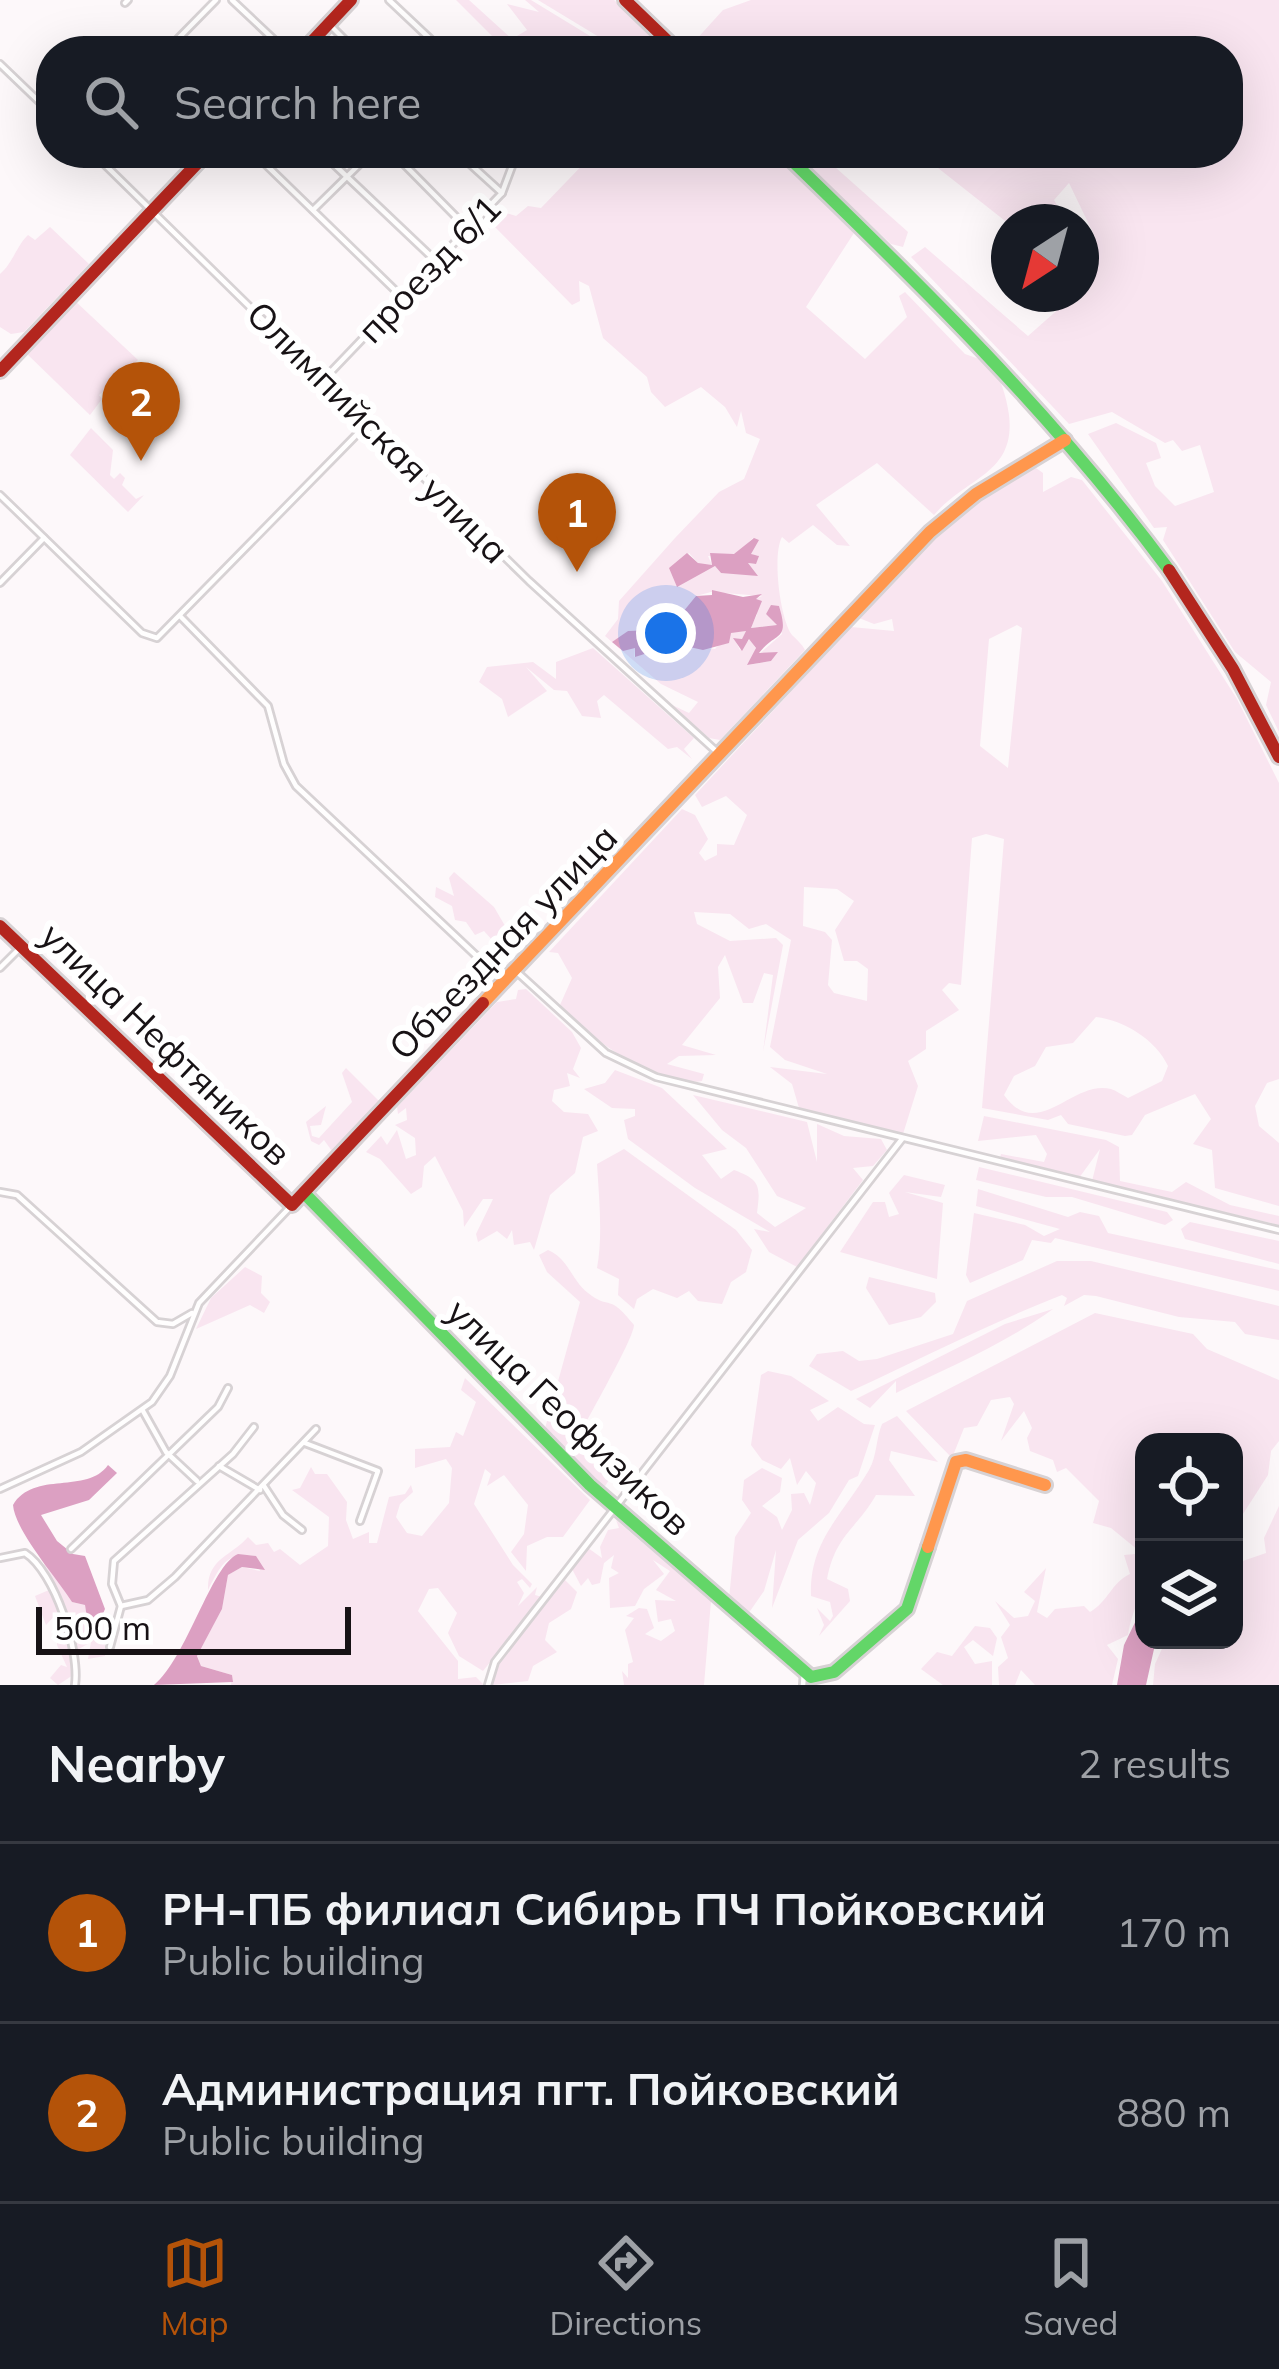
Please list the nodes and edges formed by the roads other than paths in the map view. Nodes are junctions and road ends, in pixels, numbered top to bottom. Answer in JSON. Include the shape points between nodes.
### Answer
{"nodes":[{"id":1,"x":216,"y":0,"type":"edge"},
{"id":2,"x":232,"y":0,"type":"edge"},
{"id":3,"x":351,"y":0,"type":"edge"},
{"id":4,"x":389,"y":0,"type":"edge"},
{"id":5,"x":625,"y":0,"type":"edge"},
{"id":6,"x":329,"y":24,"type":"junction"},
{"id":7,"x":181,"y":36,"type":"edge"},
{"id":8,"x":270,"y":36,"type":"edge"},
{"id":9,"x":317,"y":36,"type":"edge"},
{"id":10,"x":341,"y":36,"type":"edge"},
{"id":11,"x":427,"y":36,"type":"edge"},
{"id":12,"x":662,"y":36,"type":"edge"},
{"id":13,"x":0,"y":64,"type":"edge"},
{"id":14,"x":36,"y":99,"type":"edge"},
{"id":15,"x":109,"y":168,"type":"edge"},
{"id":16,"x":193,"y":168,"type":"edge"},
{"id":17,"x":270,"y":168,"type":"edge"},
{"id":18,"x":338,"y":168,"type":"edge"},
{"id":19,"x":357,"y":168,"type":"edge"},
{"id":20,"x":408,"y":168,"type":"edge"},
{"id":21,"x":474,"y":168,"type":"edge"},
{"id":22,"x":511,"y":168,"type":"edge"},
{"id":23,"x":800,"y":168,"type":"edge"},
{"id":24,"x":348,"y":177,"type":"junction"},
{"id":25,"x":502,"y":193,"type":"junction"},
{"id":26,"x":152,"y":210,"type":"junction"},
{"id":27,"x":313,"y":210,"type":"junction"},
{"id":28,"x":470,"y":230,"type":"junction"},
{"id":29,"x":439,"y":264,"type":"junction"},
{"id":30,"x":403,"y":298,"type":"junction"},
{"id":31,"x":0,"y":371,"type":"edge"},
{"id":32,"x":326,"y":377,"type":"junction"},
{"id":33,"x":370,"y":421,"type":"junction"},
{"id":34,"x":1067,"y":439,"type":"junction"},
{"id":35,"x":0,"y":495,"type":"edge"},
{"id":36,"x":44,"y":538,"type":"junction"},
{"id":37,"x":0,"y":583,"type":"edge"},
{"id":38,"x":181,"y":617,"type":"junction"},
{"id":39,"x":722,"y":755,"type":"junction"},
{"id":40,"x":1279,"y":757,"type":"edge"},
{"id":41,"x":0,"y":926,"type":"edge"},
{"id":42,"x":21,"y":947,"type":"junction"},
{"id":43,"x":0,"y":968,"type":"edge"},
{"id":44,"x":517,"y":972,"type":"junction"},
{"id":45,"x":506,"y":984,"type":"junction"},
{"id":46,"x":902,"y":1139,"type":"junction"},
{"id":47,"x":0,"y":1192,"type":"edge"},
{"id":48,"x":304,"y":1193,"type":"junction"},
{"id":49,"x":292,"y":1205,"type":"junction"},
{"id":50,"x":1279,"y":1230,"type":"edge"},
{"id":51,"x":193,"y":1312,"type":"junction"},
{"id":52,"x":228,"y":1388,"type":"dead end"},
{"id":53,"x":143,"y":1411,"type":"junction"},
{"id":54,"x":254,"y":1427,"type":"dead end"},
{"id":55,"x":316,"y":1429,"type":"dead end"},
{"id":56,"x":304,"y":1442,"type":"junction"},
{"id":57,"x":170,"y":1456,"type":"junction"},
{"id":58,"x":219,"y":1466,"type":"junction"},
{"id":59,"x":199,"y":1482,"type":"junction"},
{"id":60,"x":1045,"y":1486,"type":"dead end"},
{"id":61,"x":262,"y":1488,"type":"junction"},
{"id":62,"x":0,"y":1489,"type":"edge"},
{"id":63,"x":615,"y":1509,"type":"junction"},
{"id":64,"x":360,"y":1521,"type":"dead end"},
{"id":65,"x":302,"y":1530,"type":"dead end"},
{"id":66,"x":71,"y":1549,"type":"dead end"},
{"id":67,"x":0,"y":1558,"type":"edge"},
{"id":68,"x":121,"y":1606,"type":"junction"},
{"id":69,"x":110,"y":1647,"type":"dead end"},
{"id":70,"x":803,"y":1679,"type":"edge"},
{"id":71,"x":75,"y":1685,"type":"edge"},
{"id":72,"x":488,"y":1685,"type":"edge"}],
"edges":[{"from":1,"to":7,"type":"street"},
{"from":2,"to":8,"type":"street"},
{"from":3,"to":6,"type":"main road"},
{"from":4,"to":11,"type":"street"},
{"from":5,"to":12,"type":"main road"},
{"from":6,"to":9,"type":"main road"},
{"from":6,"to":10,"type":"street"},
{"from":13,"to":14,"type":"street"},
{"from":15,"to":26,"type":"street","name":"Олимпийская улица"},
{"from":16,"to":26,"type":"main road"},
{"from":17,"to":27,"type":"street"},
{"from":18,"to":24,"type":"street"},
{"from":19,"to":24,"type":"street"},
{"from":20,"to":28,"type":"street"},
{"from":21,"to":25,"type":"street"},
{"from":22,"to":25,"type":"street","name":"проезд 6/1"},
{"from":23,"to":34,"type":"main road","via":[[978,339]]},
{"from":24,"to":27,"type":"street"},
{"from":24,"to":29,"type":"street"},
{"from":25,"to":28,"type":"street","name":"проезд 6/1"},
{"from":26,"to":31,"type":"main road"},
{"from":26,"to":32,"type":"street","name":"Олимпийская улица"},
{"from":27,"to":30,"type":"street"},
{"from":28,"to":29,"type":"street","name":"проезд 6/1"},
{"from":29,"to":30,"type":"street","name":"проезд 6/1"},
{"from":30,"to":32,"type":"street","name":"проезд 6/1"},
{"from":32,"to":33,"type":"street","name":"Олимпийская улица"},
{"from":33,"to":38,"type":"street"},
{"from":33,"to":39,"type":"street","name":"Олимпийская улица","via":[[529,581]]},
{"from":34,"to":39,"type":"main road","name":"Объездная улица","via":[[941,522]]},
{"from":34,"to":40,"type":"main road","via":[[1194,606]]},
{"from":35,"to":36,"type":"street"},
{"from":36,"to":37,"type":"street"},
{"from":36,"to":38,"type":"street","via":[[142,633],[159,637]]},
{"from":38,"to":45,"type":"street","via":[[268,706],[296,786]]},
{"from":39,"to":44,"type":"main road","name":"Объездная улица"},
{"from":41,"to":42,"type":"main road","name":"улица Нефтяников"},
{"from":42,"to":43,"type":"street"},
{"from":42,"to":49,"type":"main road","name":"улица Нефтяников"},
{"from":44,"to":45,"type":"main road","name":"Объездная улица"},
{"from":44,"to":46,"type":"street","via":[[589,1040],[637,1070]]},
{"from":45,"to":48,"type":"main road","name":"Объездная улица"},
{"from":46,"to":50,"type":"street"},
{"from":46,"to":63,"type":"street"},
{"from":47,"to":51,"type":"street","via":[[17,1196],[153,1319],[173,1324]]},
{"from":48,"to":49,"type":"main road","name":"Объездная улица"},
{"from":48,"to":63,"type":"main road","name":"улица Геофизиков"},
{"from":49,"to":51,"type":"street","name":"Объездная улица"},
{"from":51,"to":53,"type":"street","name":"Объездная улица","via":[[170,1376]]},
{"from":52,"to":57,"type":"street"},
{"from":53,"to":57,"type":"street"},
{"from":53,"to":62,"type":"street","name":"Объездная улица","via":[[81,1452]]},
{"from":54,"to":58,"type":"street"},
{"from":55,"to":56,"type":"street"},
{"from":56,"to":61,"type":"street"},
{"from":56,"to":64,"type":"street","via":[[378,1471]]},
{"from":57,"to":59,"type":"street"},
{"from":57,"to":66,"type":"street"},
{"from":58,"to":59,"type":"street"},
{"from":58,"to":61,"type":"street"},
{"from":59,"to":68,"type":"street","via":[[112,1563]]},
{"from":60,"to":70,"type":"main road","via":[[956,1462],[907,1609],[826,1677]]},
{"from":61,"to":65,"type":"street"},
{"from":61,"to":68,"type":"street","via":[[148,1600]]},
{"from":63,"to":70,"type":"main road","name":"улица Геофизиков"},
{"from":63,"to":72,"type":"street","via":[[495,1662]]},
{"from":67,"to":71,"type":"street","via":[[25,1553],[46,1570],[78,1660]]},
{"from":68,"to":69,"type":"street"}]}
